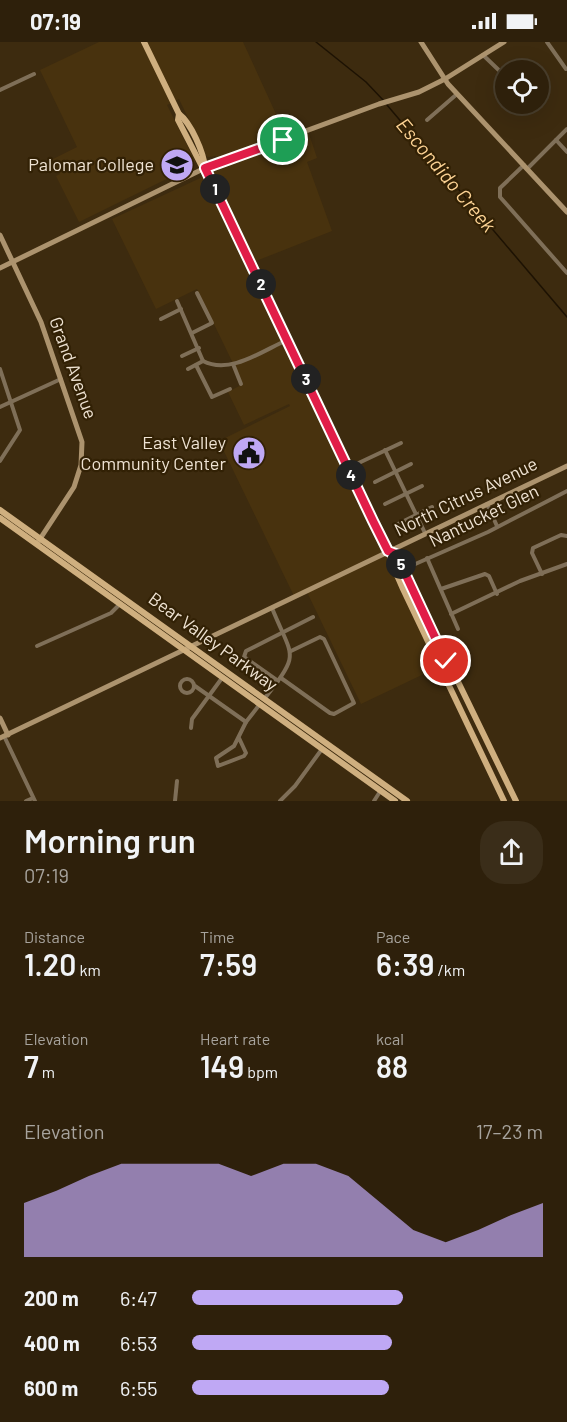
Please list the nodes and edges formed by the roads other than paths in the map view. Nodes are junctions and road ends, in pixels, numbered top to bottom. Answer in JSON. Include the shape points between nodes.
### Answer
{"nodes":[{"id":1,"x":144,"y":42,"type":"edge"},
{"id":2,"x":422,"y":42,"type":"edge"},
{"id":3,"x":504,"y":42,"type":"edge"},
{"id":4,"x":547,"y":42,"type":"edge"},
{"id":5,"x":483,"y":55,"type":"junction"},
{"id":6,"x":495,"y":66,"type":"edge"},
{"id":7,"x":566,"y":69,"type":"edge"},
{"id":8,"x":34,"y":74,"type":"dead end"},
{"id":9,"x":445,"y":79,"type":"junction"},
{"id":10,"x":0,"y":90,"type":"edge"},
{"id":11,"x":457,"y":93,"type":"junction"},
{"id":12,"x":427,"y":120,"type":"dead end"},
{"id":13,"x":567,"y":129,"type":"edge"},
{"id":14,"x":556,"y":140,"type":"junction"},
{"id":15,"x":567,"y":152,"type":"edge"},
{"id":16,"x":525,"y":167,"type":"junction"},
{"id":17,"x":205,"y":168,"type":"junction"},
{"id":18,"x":567,"y":212,"type":"edge"},
{"id":19,"x":0,"y":235,"type":"edge"},
{"id":20,"x":14,"y":261,"type":"junction"},
{"id":21,"x":0,"y":268,"type":"edge"},
{"id":22,"x":567,"y":273,"type":"edge"},
{"id":23,"x":197,"y":293,"type":"dead end"},
{"id":24,"x":177,"y":301,"type":"dead end"},
{"id":25,"x":181,"y":309,"type":"junction"},
{"id":26,"x":161,"y":319,"type":"dead end"},
{"id":27,"x":192,"y":333,"type":"junction"},
{"id":28,"x":288,"y":340,"type":"junction"},
{"id":29,"x":199,"y":348,"type":"junction"},
{"id":30,"x":182,"y":356,"type":"dead end"},
{"id":31,"x":204,"y":361,"type":"junction"},
{"id":32,"x":232,"y":364,"type":"junction"},
{"id":33,"x":196,"y":365,"type":"junction"},
{"id":34,"x":0,"y":369,"type":"edge"},
{"id":35,"x":188,"y":369,"type":"dead end"},
{"id":36,"x":61,"y":378,"type":"junction"},
{"id":37,"x":242,"y":384,"type":"dead end"},
{"id":38,"x":230,"y":389,"type":"dead end"},
{"id":39,"x":12,"y":401,"type":"junction"},
{"id":40,"x":0,"y":407,"type":"edge"},
{"id":41,"x":401,"y":443,"type":"dead end"},
{"id":42,"x":386,"y":450,"type":"junction"},
{"id":43,"x":0,"y":461,"type":"edge"},
{"id":44,"x":411,"y":464,"type":"dead end"},
{"id":45,"x":567,"y":466,"type":"edge"},
{"id":46,"x":348,"y":468,"type":"junction"},
{"id":47,"x":396,"y":472,"type":"junction"},
{"id":48,"x":375,"y":482,"type":"dead end"},
{"id":49,"x":422,"y":486,"type":"dead end"},
{"id":50,"x":567,"y":491,"type":"edge"},
{"id":51,"x":406,"y":493,"type":"junction"},
{"id":52,"x":385,"y":504,"type":"dead end"},
{"id":53,"x":487,"y":504,"type":"junction"},
{"id":54,"x":432,"y":507,"type":"dead end"},
{"id":55,"x":0,"y":510,"type":"edge"},
{"id":56,"x":417,"y":515,"type":"junction"},
{"id":57,"x":0,"y":518,"type":"edge"},
{"id":58,"x":396,"y":525,"type":"dead end"},
{"id":59,"x":497,"y":526,"type":"junction"},
{"id":60,"x":425,"y":533,"type":"junction"},
{"id":61,"x":567,"y":536,"type":"edge"},
{"id":62,"x":39,"y":540,"type":"junction"},
{"id":63,"x":389,"y":553,"type":"junction"},
{"id":64,"x":427,"y":558,"type":"junction"},
{"id":65,"x":567,"y":564,"type":"edge"},
{"id":66,"x":413,"y":565,"type":"dead end"},
{"id":67,"x":542,"y":574,"type":"junction"},
{"id":68,"x":441,"y":590,"type":"junction"},
{"id":69,"x":497,"y":594,"type":"junction"},
{"id":70,"x":120,"y":604,"type":"junction"},
{"id":71,"x":272,"y":607,"type":"junction"},
{"id":72,"x":451,"y":614,"type":"junction"},
{"id":73,"x":313,"y":617,"type":"dead end"},
{"id":74,"x":421,"y":626,"type":"junction"},
{"id":75,"x":458,"y":629,"type":"dead end"},
{"id":76,"x":282,"y":632,"type":"junction"},
{"id":77,"x":438,"y":642,"type":"junction"},
{"id":78,"x":191,"y":645,"type":"junction"},
{"id":79,"x":37,"y":646,"type":"dead end"},
{"id":80,"x":184,"y":649,"type":"junction"},
{"id":81,"x":291,"y":651,"type":"junction"},
{"id":82,"x":222,"y":677,"type":"junction"},
{"id":83,"x":280,"y":679,"type":"junction"},
{"id":84,"x":195,"y":686,"type":"dead end"},
{"id":85,"x":209,"y":695,"type":"junction"},
{"id":86,"x":263,"y":701,"type":"junction"},
{"id":87,"x":0,"y":718,"type":"edge"},
{"id":88,"x":246,"y":722,"type":"junction"},
{"id":89,"x":192,"y":728,"type":"dead end"},
{"id":90,"x":4,"y":736,"type":"edge"},
{"id":91,"x":239,"y":738,"type":"junction"},
{"id":92,"x":322,"y":749,"type":"junction"},
{"id":93,"x":177,"y":781,"type":"dead end"},
{"id":94,"x":383,"y":788,"type":"junction"},
{"id":95,"x":34,"y":799,"type":"edge"},
{"id":96,"x":26,"y":801,"type":"edge"},
{"id":97,"x":175,"y":801,"type":"edge"},
{"id":98,"x":280,"y":801,"type":"edge"},
{"id":99,"x":374,"y":801,"type":"edge"},
{"id":100,"x":394,"y":801,"type":"edge"},
{"id":101,"x":407,"y":801,"type":"edge"},
{"id":102,"x":504,"y":801,"type":"edge"},
{"id":103,"x":516,"y":801,"type":"edge"}],
"edges":[{"from":1,"to":17,"type":"main road","via":[[204,159]]},
{"from":2,"to":9,"type":"street"},
{"from":3,"to":5,"type":"street"},
{"from":4,"to":7,"type":"street"},
{"from":5,"to":6,"type":"street"},
{"from":5,"to":9,"type":"street"},
{"from":8,"to":10,"type":"street"},
{"from":9,"to":11,"type":"street"},
{"from":9,"to":17,"type":"street","via":[[419,92]]},
{"from":11,"to":12,"type":"street"},
{"from":11,"to":16,"type":"street"},
{"from":13,"to":14,"type":"street"},
{"from":14,"to":15,"type":"street"},
{"from":14,"to":16,"type":"street"},
{"from":16,"to":18,"type":"street"},
{"from":16,"to":22,"type":"street","via":[[500,188],[500,197]]},
{"from":17,"to":20,"type":"street"},
{"from":17,"to":28,"type":"main road"},
{"from":19,"to":20,"type":"street","name":"Grand Avenue"},
{"from":20,"to":21,"type":"street"},
{"from":20,"to":36,"type":"street","name":"Grand Avenue"},
{"from":23,"to":27,"type":"street","via":[[212,323]]},
{"from":24,"to":25,"type":"street"},
{"from":25,"to":26,"type":"street"},
{"from":25,"to":27,"type":"street"},
{"from":27,"to":29,"type":"street"},
{"from":28,"to":32,"type":"street"},
{"from":28,"to":46,"type":"main road"},
{"from":29,"to":30,"type":"street"},
{"from":29,"to":31,"type":"street"},
{"from":31,"to":32,"type":"street","via":[[223,367]]},
{"from":31,"to":33,"type":"street"},
{"from":32,"to":37,"type":"street"},
{"from":33,"to":35,"type":"street"},
{"from":33,"to":38,"type":"street","via":[[212,397]]},
{"from":34,"to":39,"type":"street"},
{"from":36,"to":39,"type":"street"},
{"from":36,"to":62,"type":"street","name":"Grand Avenue","via":[[78,423],[82,456],[74,487]]},
{"from":39,"to":40,"type":"street"},
{"from":39,"to":43,"type":"street","via":[[21,430]]},
{"from":41,"to":42,"type":"street"},
{"from":42,"to":46,"type":"street"},
{"from":42,"to":47,"type":"street"},
{"from":44,"to":47,"type":"street"},
{"from":45,"to":53,"type":"street","name":"North Citrus Avenue"},
{"from":46,"to":63,"type":"main road"},
{"from":47,"to":48,"type":"street"},
{"from":47,"to":51,"type":"street"},
{"from":49,"to":51,"type":"street"},
{"from":50,"to":59,"type":"street","name":"Nantucket Glen"},
{"from":51,"to":52,"type":"street"},
{"from":51,"to":56,"type":"street"},
{"from":53,"to":59,"type":"street"},
{"from":53,"to":60,"type":"street","name":"North Citrus Avenue"},
{"from":54,"to":56,"type":"street"},
{"from":55,"to":62,"type":"main road","name":"Bear Valley Parkway"},
{"from":56,"to":58,"type":"street"},
{"from":56,"to":60,"type":"street"},
{"from":57,"to":62,"type":"main road","name":"Bear Valley Parkway"},
{"from":59,"to":64,"type":"street","name":"Nantucket Glen"},
{"from":60,"to":63,"type":"street","name":"North Citrus Avenue"},
{"from":61,"to":67,"type":"street","via":[[533,548]]},
{"from":62,"to":70,"type":"main road","name":"Bear Valley Parkway"},
{"from":62,"to":78,"type":"main road","name":"Bear Valley Parkway"},
{"from":63,"to":71,"type":"street","name":"North Citrus Avenue"},
{"from":63,"to":74,"type":"main road"},
{"from":63,"to":77,"type":"main road","via":[[396,554]]},
{"from":64,"to":66,"type":"street","name":"Nantucket Glen"},
{"from":64,"to":68,"type":"street"},
{"from":65,"to":67,"type":"street"},
{"from":67,"to":69,"type":"street"},
{"from":68,"to":69,"type":"street","via":[[485,574]]},
{"from":68,"to":72,"type":"street"},
{"from":69,"to":72,"type":"street"},
{"from":70,"to":79,"type":"street","via":[[111,613]]},
{"from":70,"to":80,"type":"main road","name":"Bear Valley Parkway"},
{"from":71,"to":76,"type":"street"},
{"from":71,"to":78,"type":"street","name":"North Citrus Avenue"},
{"from":72,"to":75,"type":"street"},
{"from":73,"to":76,"type":"street"},
{"from":74,"to":77,"type":"main road","via":[[425,625]]},
{"from":74,"to":102,"type":"main road"},
{"from":76,"to":81,"type":"street"},
{"from":76,"to":83,"type":"street","via":[[249,648],[244,657]]},
{"from":77,"to":103,"type":"main road"},
{"from":78,"to":80,"type":"street","name":"North Citrus Avenue"},
{"from":78,"to":86,"type":"main road","name":"Bear Valley Parkway"},
{"from":80,"to":82,"type":"main road","name":"Bear Valley Parkway"},
{"from":80,"to":90,"type":"street","name":"North Citrus Avenue"},
{"from":81,"to":83,"type":"street","via":[[290,665]]},
{"from":81,"to":83,"type":"street","via":[[320,637],[324,639],[354,703],[330,713]]},
{"from":82,"to":85,"type":"street"},
{"from":82,"to":86,"type":"main road","name":"Bear Valley Parkway"},
{"from":83,"to":86,"type":"street"},
{"from":84,"to":85,"type":"street"},
{"from":85,"to":88,"type":"street"},
{"from":85,"to":89,"type":"street","via":[[192,719]]},
{"from":86,"to":88,"type":"street"},
{"from":86,"to":92,"type":"main road","name":"Bear Valley Parkway"},
{"from":86,"to":94,"type":"main road","name":"Bear Valley Parkway"},
{"from":87,"to":90,"type":"street"},
{"from":88,"to":91,"type":"street"},
{"from":90,"to":95,"type":"street"},
{"from":91,"to":91,"type":"street","via":[[244,756],[218,766],[216,758],[234,747]]},
{"from":92,"to":94,"type":"main road","name":"Bear Valley Parkway"},
{"from":92,"to":98,"type":"street"},
{"from":93,"to":97,"type":"street"},
{"from":94,"to":99,"type":"street"},
{"from":94,"to":100,"type":"main road","name":"Bear Valley Parkway"},
{"from":94,"to":101,"type":"main road","name":"Bear Valley Parkway"},
{"from":95,"to":96,"type":"street"}]}
